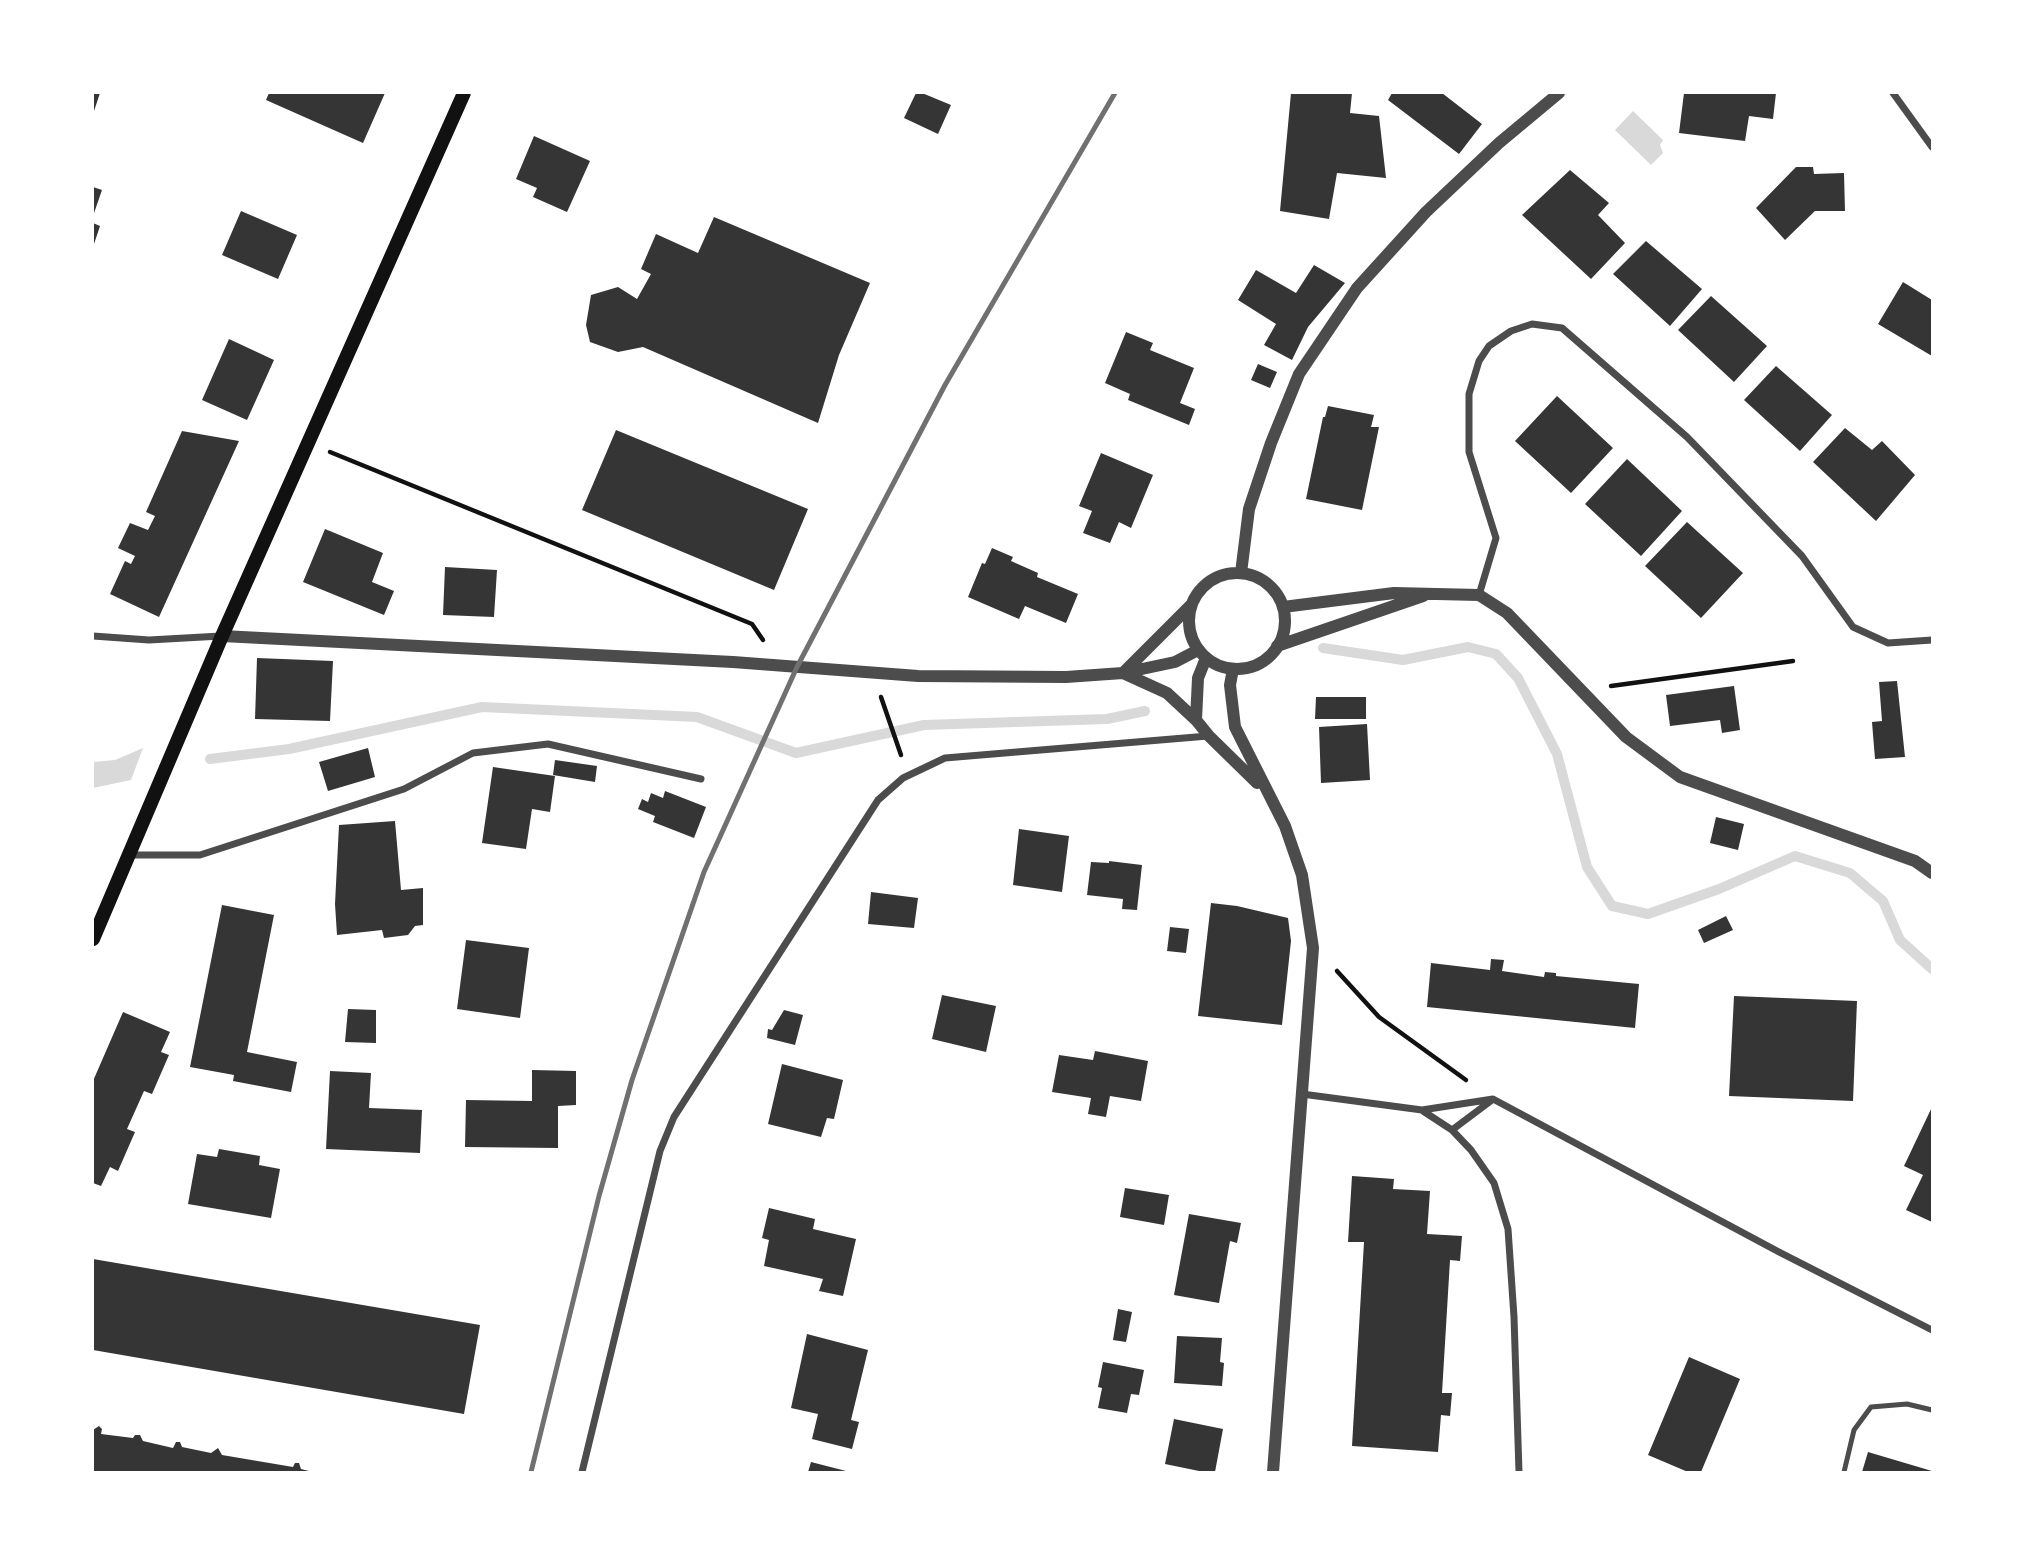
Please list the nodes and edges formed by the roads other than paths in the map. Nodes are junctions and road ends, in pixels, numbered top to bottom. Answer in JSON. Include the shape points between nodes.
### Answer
{"nodes":[{"id":1,"x":464,"y":93,"type":"edge"},
{"id":2,"x":1559,"y":93,"type":"edge"},
{"id":3,"x":1894,"y":93,"type":"edge"},
{"id":4,"x":1932,"y":147,"type":"edge"},
{"id":5,"x":1241,"y":573,"type":"junction"},
{"id":6,"x":1433,"y":593,"type":"junction"},
{"id":7,"x":1479,"y":594,"type":"junction"},
{"id":8,"x":1192,"y":604,"type":"junction"},
{"id":9,"x":1283,"y":607,"type":"junction"},
{"id":10,"x":93,"y":636,"type":"edge"},
{"id":11,"x":222,"y":636,"type":"junction"},
{"id":12,"x":1932,"y":640,"type":"edge"},
{"id":13,"x":1277,"y":646,"type":"junction"},
{"id":14,"x":1202,"y":654,"type":"junction"},
{"id":15,"x":1233,"y":669,"type":"junction"},
{"id":16,"x":1123,"y":673,"type":"junction"},
{"id":17,"x":1196,"y":720,"type":"junction"},
{"id":18,"x":1209,"y":736,"type":"junction"},
{"id":19,"x":701,"y":779,"type":"dead end"},
{"id":20,"x":1265,"y":790,"type":"junction"},
{"id":21,"x":130,"y":855,"type":"junction"},
{"id":22,"x":1932,"y":873,"type":"edge"},
{"id":23,"x":93,"y":939,"type":"edge"},
{"id":24,"x":1302,"y":1094,"type":"junction"},
{"id":25,"x":1493,"y":1100,"type":"junction"},
{"id":26,"x":1422,"y":1110,"type":"junction"},
{"id":27,"x":1452,"y":1130,"type":"junction"},
{"id":28,"x":1932,"y":1330,"type":"edge"},
{"id":29,"x":1932,"y":1410,"type":"edge"},
{"id":30,"x":582,"y":1472,"type":"edge"},
{"id":31,"x":1273,"y":1472,"type":"edge"},
{"id":32,"x":1519,"y":1472,"type":"edge"},
{"id":33,"x":1844,"y":1472,"type":"edge"}],
"edges":[{"from":1,"to":11,"type":"main road"},
{"from":2,"to":5,"type":"street","via":[[1426,212],[1357,288],[1299,374],[1249,509]]},
{"from":3,"to":4,"type":"street"},
{"from":5,"to":8,"type":"street","via":[[1211,580]]},
{"from":5,"to":9,"type":"street","via":[[1267,584]]},
{"from":6,"to":7,"type":"street"},
{"from":6,"to":9,"type":"street","via":[[1394,593]]},
{"from":6,"to":13,"type":"street"},
{"from":7,"to":12,"type":"street","via":[[1496,538],[1469,452],[1469,394],[1489,346],[1532,324],[1562,328],[1686,437],[1802,556],[1853,627],[1888,643]]},
{"from":7,"to":22,"type":"street","via":[[1507,613],[1626,737],[1681,777],[1915,862]]},
{"from":8,"to":14,"type":"street","via":[[1191,636]]},
{"from":8,"to":16,"type":"street"},
{"from":9,"to":13,"type":"street","via":[[1283,634]]},
{"from":10,"to":11,"type":"street","via":[[149,640]]},
{"from":11,"to":16,"type":"street","via":[[918,676]]},
{"from":11,"to":21,"type":"main road"},
{"from":13,"to":15,"type":"street","via":[[1258,664]]},
{"from":14,"to":15,"type":"street"},
{"from":14,"to":16,"type":"street"},
{"from":14,"to":17,"type":"street"},
{"from":15,"to":20,"type":"street","via":[[1230,695],[1235,727]]},
{"from":16,"to":17,"type":"street","via":[[1167,693]]},
{"from":17,"to":18,"type":"street"},
{"from":18,"to":20,"type":"street"},
{"from":18,"to":30,"type":"street","via":[[945,758],[903,778],[878,800],[674,1117],[660,1151]]},
{"from":19,"to":21,"type":"street","via":[[548,744],[473,753],[404,789],[200,855]]},
{"from":20,"to":24,"type":"street","via":[[1302,875],[1313,948]]},
{"from":21,"to":23,"type":"main road"},
{"from":24,"to":26,"type":"street"},
{"from":24,"to":31,"type":"street"},
{"from":25,"to":26,"type":"street"},
{"from":25,"to":27,"type":"street"},
{"from":25,"to":28,"type":"street"},
{"from":26,"to":27,"type":"street"},
{"from":27,"to":32,"type":"street","via":[[1494,1183],[1508,1229]]},
{"from":29,"to":33,"type":"lane","via":[[1907,1404],[1871,1407],[1854,1430]]}]}
